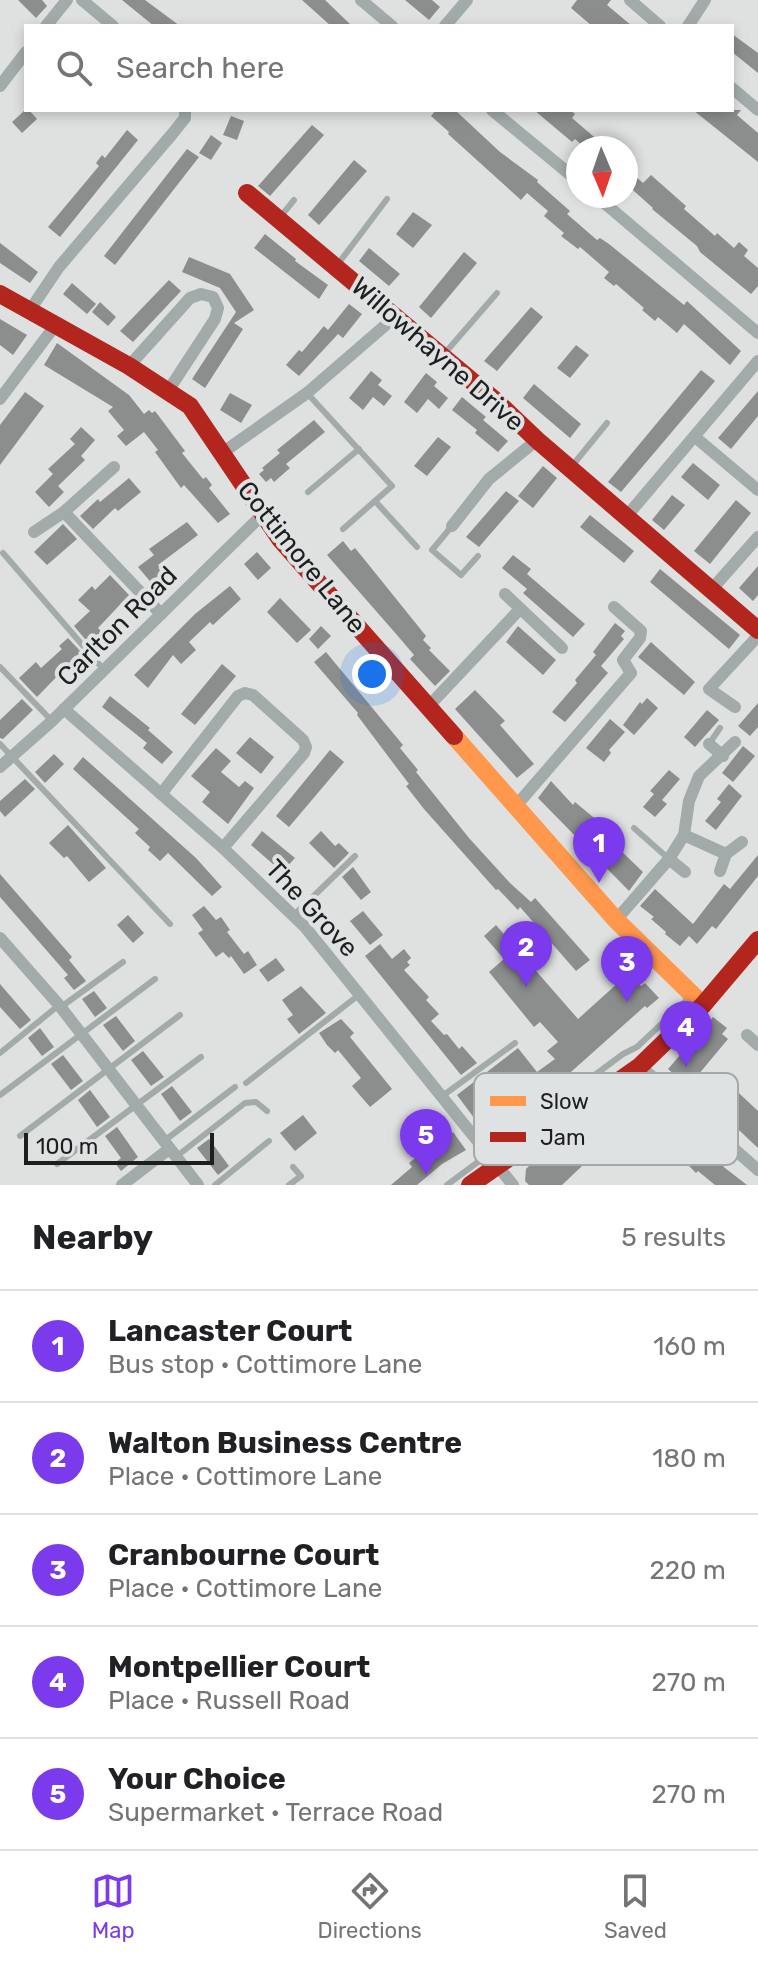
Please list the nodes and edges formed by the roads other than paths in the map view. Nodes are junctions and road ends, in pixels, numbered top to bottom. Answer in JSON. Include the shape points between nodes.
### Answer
{"nodes":[{"id":1,"x":67,"y":0,"type":"edge"},
{"id":2,"x":82,"y":0,"type":"edge"},
{"id":3,"x":361,"y":0,"type":"edge"},
{"id":4,"x":467,"y":0,"type":"edge"},
{"id":5,"x":630,"y":0,"type":"edge"},
{"id":6,"x":705,"y":0,"type":"edge"},
{"id":7,"x":48,"y":24,"type":"edge"},
{"id":8,"x":111,"y":24,"type":"edge"},
{"id":9,"x":390,"y":24,"type":"edge"},
{"id":10,"x":447,"y":24,"type":"edge"},
{"id":11,"x":658,"y":24,"type":"edge"},
{"id":12,"x":689,"y":24,"type":"edge"},
{"id":13,"x":24,"y":55,"type":"edge"},
{"id":14,"x":0,"y":86,"type":"edge"},
{"id":15,"x":734,"y":90,"type":"edge"},
{"id":16,"x":757,"y":109,"type":"edge"},
{"id":17,"x":185,"y":112,"type":"edge"},
{"id":18,"x":494,"y":112,"type":"edge"},
{"id":19,"x":566,"y":171,"type":"edge"},
{"id":20,"x":247,"y":193,"type":"dead end"},
{"id":21,"x":387,"y":199,"type":"dead end"},
{"id":22,"x":294,"y":200,"type":"dead end"},
{"id":23,"x":610,"y":208,"type":"edge"},
{"id":24,"x":279,"y":219,"type":"junction"},
{"id":25,"x":336,"y":267,"type":"junction"},
{"id":26,"x":497,"y":293,"type":"dead end"},
{"id":27,"x":0,"y":294,"type":"edge"},
{"id":28,"x":30,"y":310,"type":"junction"},
{"id":29,"x":396,"y":316,"type":"junction"},
{"id":30,"x":57,"y":323,"type":"junction"},
{"id":31,"x":758,"y":333,"type":"edge"},
{"id":32,"x":443,"y":356,"type":"junction"},
{"id":33,"x":758,"y":361,"type":"edge"},
{"id":34,"x":129,"y":366,"type":"junction"},
{"id":35,"x":168,"y":391,"type":"junction"},
{"id":36,"x":307,"y":393,"type":"junction"},
{"id":37,"x":0,"y":399,"type":"edge"},
{"id":38,"x":607,"y":423,"type":"dead end"},
{"id":39,"x":695,"y":437,"type":"junction"},
{"id":40,"x":537,"y":440,"type":"junction"},
{"id":41,"x":359,"y":449,"type":"junction"},
{"id":42,"x":222,"y":453,"type":"junction"},
{"id":43,"x":114,"y":467,"type":"dead end"},
{"id":44,"x":570,"y":469,"type":"junction"},
{"id":45,"x":758,"y":490,"type":"edge"},
{"id":46,"x":308,"y":492,"type":"dead end"},
{"id":47,"x":375,"y":501,"type":"junction"},
{"id":48,"x":64,"y":512,"type":"junction"},
{"id":49,"x":262,"y":515,"type":"junction"},
{"id":50,"x":626,"y":517,"type":"junction"},
{"id":51,"x":452,"y":526,"type":"joint"},
{"id":52,"x":343,"y":529,"type":"dead end"},
{"id":53,"x":34,"y":532,"type":"dead end"},
{"id":54,"x":758,"y":537,"type":"edge"},
{"id":55,"x":417,"y":547,"type":"dead end"},
{"id":56,"x":3,"y":553,"type":"dead end"},
{"id":57,"x":478,"y":556,"type":"dead end"},
{"id":58,"x":712,"y":589,"type":"junction"},
{"id":59,"x":505,"y":594,"type":"dead end"},
{"id":60,"x":614,"y":607,"type":"dead end"},
{"id":61,"x":520,"y":609,"type":"junction"},
{"id":62,"x":161,"y":614,"type":"junction"},
{"id":63,"x":758,"y":630,"type":"edge"},
{"id":64,"x":758,"y":636,"type":"edge"},
{"id":65,"x":562,"y":648,"type":"dead end"},
{"id":66,"x":0,"y":667,"type":"edge"},
{"id":67,"x":104,"y":670,"type":"junction"},
{"id":68,"x":735,"y":707,"type":"dead end"},
{"id":69,"x":427,"y":708,"type":"junction"},
{"id":70,"x":64,"y":709,"type":"junction"},
{"id":71,"x":52,"y":721,"type":"junction"},
{"id":72,"x":720,"y":728,"type":"dead end"},
{"id":73,"x":735,"y":742,"type":"dead end"},
{"id":74,"x":0,"y":744,"type":"edge"},
{"id":75,"x":709,"y":744,"type":"joint"},
{"id":76,"x":723,"y":756,"type":"junction"},
{"id":77,"x":11,"y":757,"type":"junction"},
{"id":78,"x":0,"y":767,"type":"edge"},
{"id":79,"x":161,"y":794,"type":"junction"},
{"id":80,"x":515,"y":807,"type":"junction"},
{"id":81,"x":634,"y":828,"type":"dead end"},
{"id":82,"x":684,"y":835,"type":"junction"},
{"id":83,"x":742,"y":842,"type":"dead end"},
{"id":84,"x":223,"y":848,"type":"junction"},
{"id":85,"x":726,"y":854,"type":"junction"},
{"id":86,"x":355,"y":856,"type":"dead end"},
{"id":87,"x":669,"y":859,"type":"junction"},
{"id":88,"x":720,"y":871,"type":"dead end"},
{"id":89,"x":685,"y":872,"type":"dead end"},
{"id":90,"x":294,"y":915,"type":"junction"},
{"id":91,"x":616,"y":920,"type":"junction"},
{"id":92,"x":170,"y":924,"type":"dead end"},
{"id":93,"x":0,"y":938,"type":"edge"},
{"id":94,"x":756,"y":947,"type":"edge"},
{"id":95,"x":123,"y":962,"type":"dead end"},
{"id":96,"x":155,"y":979,"type":"dead end"},
{"id":97,"x":360,"y":994,"type":"junction"},
{"id":98,"x":698,"y":1000,"type":"junction"},
{"id":99,"x":59,"y":1006,"type":"junction"},
{"id":100,"x":180,"y":1015,"type":"dead end"},
{"id":101,"x":80,"y":1034,"type":"junction"},
{"id":102,"x":747,"y":1035,"type":"dead end"},
{"id":103,"x":515,"y":1043,"type":"dead end"},
{"id":104,"x":758,"y":1045,"type":"edge"},
{"id":105,"x":0,"y":1053,"type":"edge"},
{"id":106,"x":201,"y":1057,"type":"dead end"},
{"id":107,"x":640,"y":1066,"type":"junction"},
{"id":108,"x":108,"y":1071,"type":"junction"},
{"id":109,"x":617,"y":1072,"type":"joint"},
{"id":110,"x":648,"y":1073,"type":"edge"},
{"id":111,"x":246,"y":1083,"type":"dead end"},
{"id":112,"x":235,"y":1087,"type":"dead end"},
{"id":113,"x":0,"y":1095,"type":"edge"},
{"id":114,"x":441,"y":1097,"type":"junction"},
{"id":115,"x":136,"y":1106,"type":"junction"},
{"id":116,"x":267,"y":1111,"type":"dead end"},
{"id":117,"x":20,"y":1136,"type":"dead end"},
{"id":118,"x":474,"y":1138,"type":"edge"},
{"id":119,"x":269,"y":1141,"type":"dead end"},
{"id":120,"x":170,"y":1149,"type":"junction"},
{"id":121,"x":738,"y":1152,"type":"edge"},
{"id":122,"x":57,"y":1164,"type":"dead end"},
{"id":123,"x":484,"y":1165,"type":"edge"},
{"id":124,"x":488,"y":1165,"type":"edge"},
{"id":125,"x":496,"y":1165,"type":"edge"},
{"id":126,"x":293,"y":1167,"type":"dead end"},
{"id":127,"x":758,"y":1170,"type":"edge"},
{"id":128,"x":122,"y":1185,"type":"edge"},
{"id":129,"x":198,"y":1185,"type":"edge"},
{"id":130,"x":215,"y":1185,"type":"edge"},
{"id":131,"x":289,"y":1185,"type":"edge"},
{"id":132,"x":447,"y":1185,"type":"edge"},
{"id":133,"x":470,"y":1185,"type":"edge"},
{"id":134,"x":513,"y":1185,"type":"edge"}],
"edges":[{"from":1,"to":7,"type":"street"},
{"from":2,"to":8,"type":"street"},
{"from":3,"to":9,"type":"street"},
{"from":4,"to":10,"type":"street"},
{"from":5,"to":11,"type":"street"},
{"from":6,"to":12,"type":"street"},
{"from":13,"to":14,"type":"street"},
{"from":15,"to":16,"type":"street"},
{"from":17,"to":28,"type":"street"},
{"from":18,"to":19,"type":"street"},
{"from":20,"to":24,"type":"street","name":"Willowhayne Drive"},
{"from":21,"to":25,"type":"lane"},
{"from":22,"to":24,"type":"lane"},
{"from":23,"to":31,"type":"street"},
{"from":24,"to":25,"type":"street","name":"Willowhayne Drive"},
{"from":25,"to":29,"type":"street","name":"Willowhayne Drive"},
{"from":26,"to":32,"type":"lane"},
{"from":27,"to":28,"type":"street","name":"Cottimore Lane"},
{"from":28,"to":30,"type":"street","name":"Cottimore Lane"},
{"from":29,"to":32,"type":"street","name":"Willowhayne Drive"},
{"from":29,"to":36,"type":"street"},
{"from":30,"to":34,"type":"street","name":"Cottimore Lane"},
{"from":30,"to":37,"type":"street"},
{"from":32,"to":40,"type":"street","name":"Willowhayne Drive"},
{"from":33,"to":39,"type":"street"},
{"from":34,"to":35,"type":"street","name":"Cottimore Lane"},
{"from":34,"to":35,"type":"street","via":[[190,298],[213,297],[215,319]]},
{"from":35,"to":42,"type":"street","name":"Cottimore Lane","via":[[198,416]]},
{"from":36,"to":41,"type":"lane"},
{"from":36,"to":42,"type":"street"},
{"from":38,"to":44,"type":"lane"},
{"from":39,"to":45,"type":"street"},
{"from":39,"to":50,"type":"street"},
{"from":40,"to":44,"type":"street","name":"Willowhayne Drive"},
{"from":40,"to":51,"type":"street","via":[[489,479]]},
{"from":41,"to":46,"type":"lane"},
{"from":41,"to":47,"type":"lane","via":[[392,486]]},
{"from":42,"to":49,"type":"street","name":"Cottimore Lane"},
{"from":43,"to":48,"type":"street"},
{"from":44,"to":50,"type":"street","name":"Willowhayne Drive"},
{"from":47,"to":52,"type":"lane"},
{"from":47,"to":55,"type":"lane"},
{"from":48,"to":53,"type":"street"},
{"from":48,"to":62,"type":"street"},
{"from":49,"to":62,"type":"street","name":"Carlton Road"},
{"from":49,"to":69,"type":"street","name":"Cottimore Lane"},
{"from":50,"to":58,"type":"street","name":"Willowhayne Drive"},
{"from":51,"to":57,"type":"lane","via":[[432,550],[461,575]]},
{"from":54,"to":58,"type":"street"},
{"from":56,"to":67,"type":"lane"},
{"from":58,"to":63,"type":"street","name":"Willowhayne Drive"},
{"from":59,"to":61,"type":"street"},
{"from":60,"to":80,"type":"street","via":[[641,631],[623,660],[631,673]]},
{"from":61,"to":65,"type":"street"},
{"from":61,"to":69,"type":"street"},
{"from":62,"to":67,"type":"street","name":"Carlton Road"},
{"from":64,"to":68,"type":"street","via":[[709,689]]},
{"from":66,"to":71,"type":"lane"},
{"from":67,"to":70,"type":"street","name":"Carlton Road"},
{"from":69,"to":80,"type":"street","name":"Cottimore Lane"},
{"from":70,"to":71,"type":"street","name":"Carlton Road"},
{"from":70,"to":79,"type":"street","name":"The Grove"},
{"from":71,"to":77,"type":"street","name":"Carlton Road"},
{"from":72,"to":75,"type":"lane"},
{"from":73,"to":76,"type":"street"},
{"from":74,"to":77,"type":"lane"},
{"from":75,"to":76,"type":"street"},
{"from":76,"to":82,"type":"street","via":[[699,776]]},
{"from":77,"to":78,"type":"street","name":"Carlton Road"},
{"from":77,"to":92,"type":"lane"},
{"from":79,"to":84,"type":"street","name":"The Grove"},
{"from":79,"to":84,"type":"street","via":[[238,696],[253,695],[306,747]]},
{"from":80,"to":91,"type":"street","name":"Cottimore Lane"},
{"from":81,"to":87,"type":"lane"},
{"from":82,"to":85,"type":"street"},
{"from":82,"to":87,"type":"street"},
{"from":83,"to":85,"type":"street"},
{"from":84,"to":90,"type":"street","name":"The Grove"},
{"from":85,"to":88,"type":"street"},
{"from":86,"to":90,"type":"lane"},
{"from":87,"to":89,"type":"street"},
{"from":87,"to":91,"type":"street"},
{"from":90,"to":97,"type":"street","name":"The Grove"},
{"from":91,"to":98,"type":"street","name":"Cottimore Lane"},
{"from":93,"to":99,"type":"street"},
{"from":94,"to":98,"type":"street"},
{"from":95,"to":99,"type":"lane"},
{"from":96,"to":101,"type":"lane"},
{"from":97,"to":111,"type":"lane"},
{"from":97,"to":114,"type":"street","name":"The Grove"},
{"from":98,"to":107,"type":"street"},
{"from":98,"to":109,"type":"lane","via":[[637,1047]]},
{"from":99,"to":101,"type":"street"},
{"from":99,"to":105,"type":"lane"},
{"from":100,"to":108,"type":"lane"},
{"from":101,"to":108,"type":"street"},
{"from":101,"to":113,"type":"lane"},
{"from":102,"to":104,"type":"street"},
{"from":103,"to":114,"type":"lane"},
{"from":106,"to":115,"type":"lane"},
{"from":107,"to":109,"type":"street"},
{"from":107,"to":110,"type":"street"},
{"from":108,"to":115,"type":"street"},
{"from":108,"to":117,"type":"lane"},
{"from":112,"to":120,"type":"lane"},
{"from":114,"to":118,"type":"street","name":"The Grove"},
{"from":115,"to":120,"type":"street"},
{"from":115,"to":122,"type":"lane"},
{"from":116,"to":120,"type":"lane","via":[[256,1102],[245,1103]]},
{"from":119,"to":130,"type":"lane"},
{"from":120,"to":128,"type":"street"},
{"from":120,"to":129,"type":"street"},
{"from":121,"to":127,"type":"street"},
{"from":123,"to":132,"type":"lane"},
{"from":124,"to":133,"type":"street"},
{"from":125,"to":134,"type":"street","name":"The Grove"},
{"from":126,"to":131,"type":"lane","via":[[301,1176]]}]}
